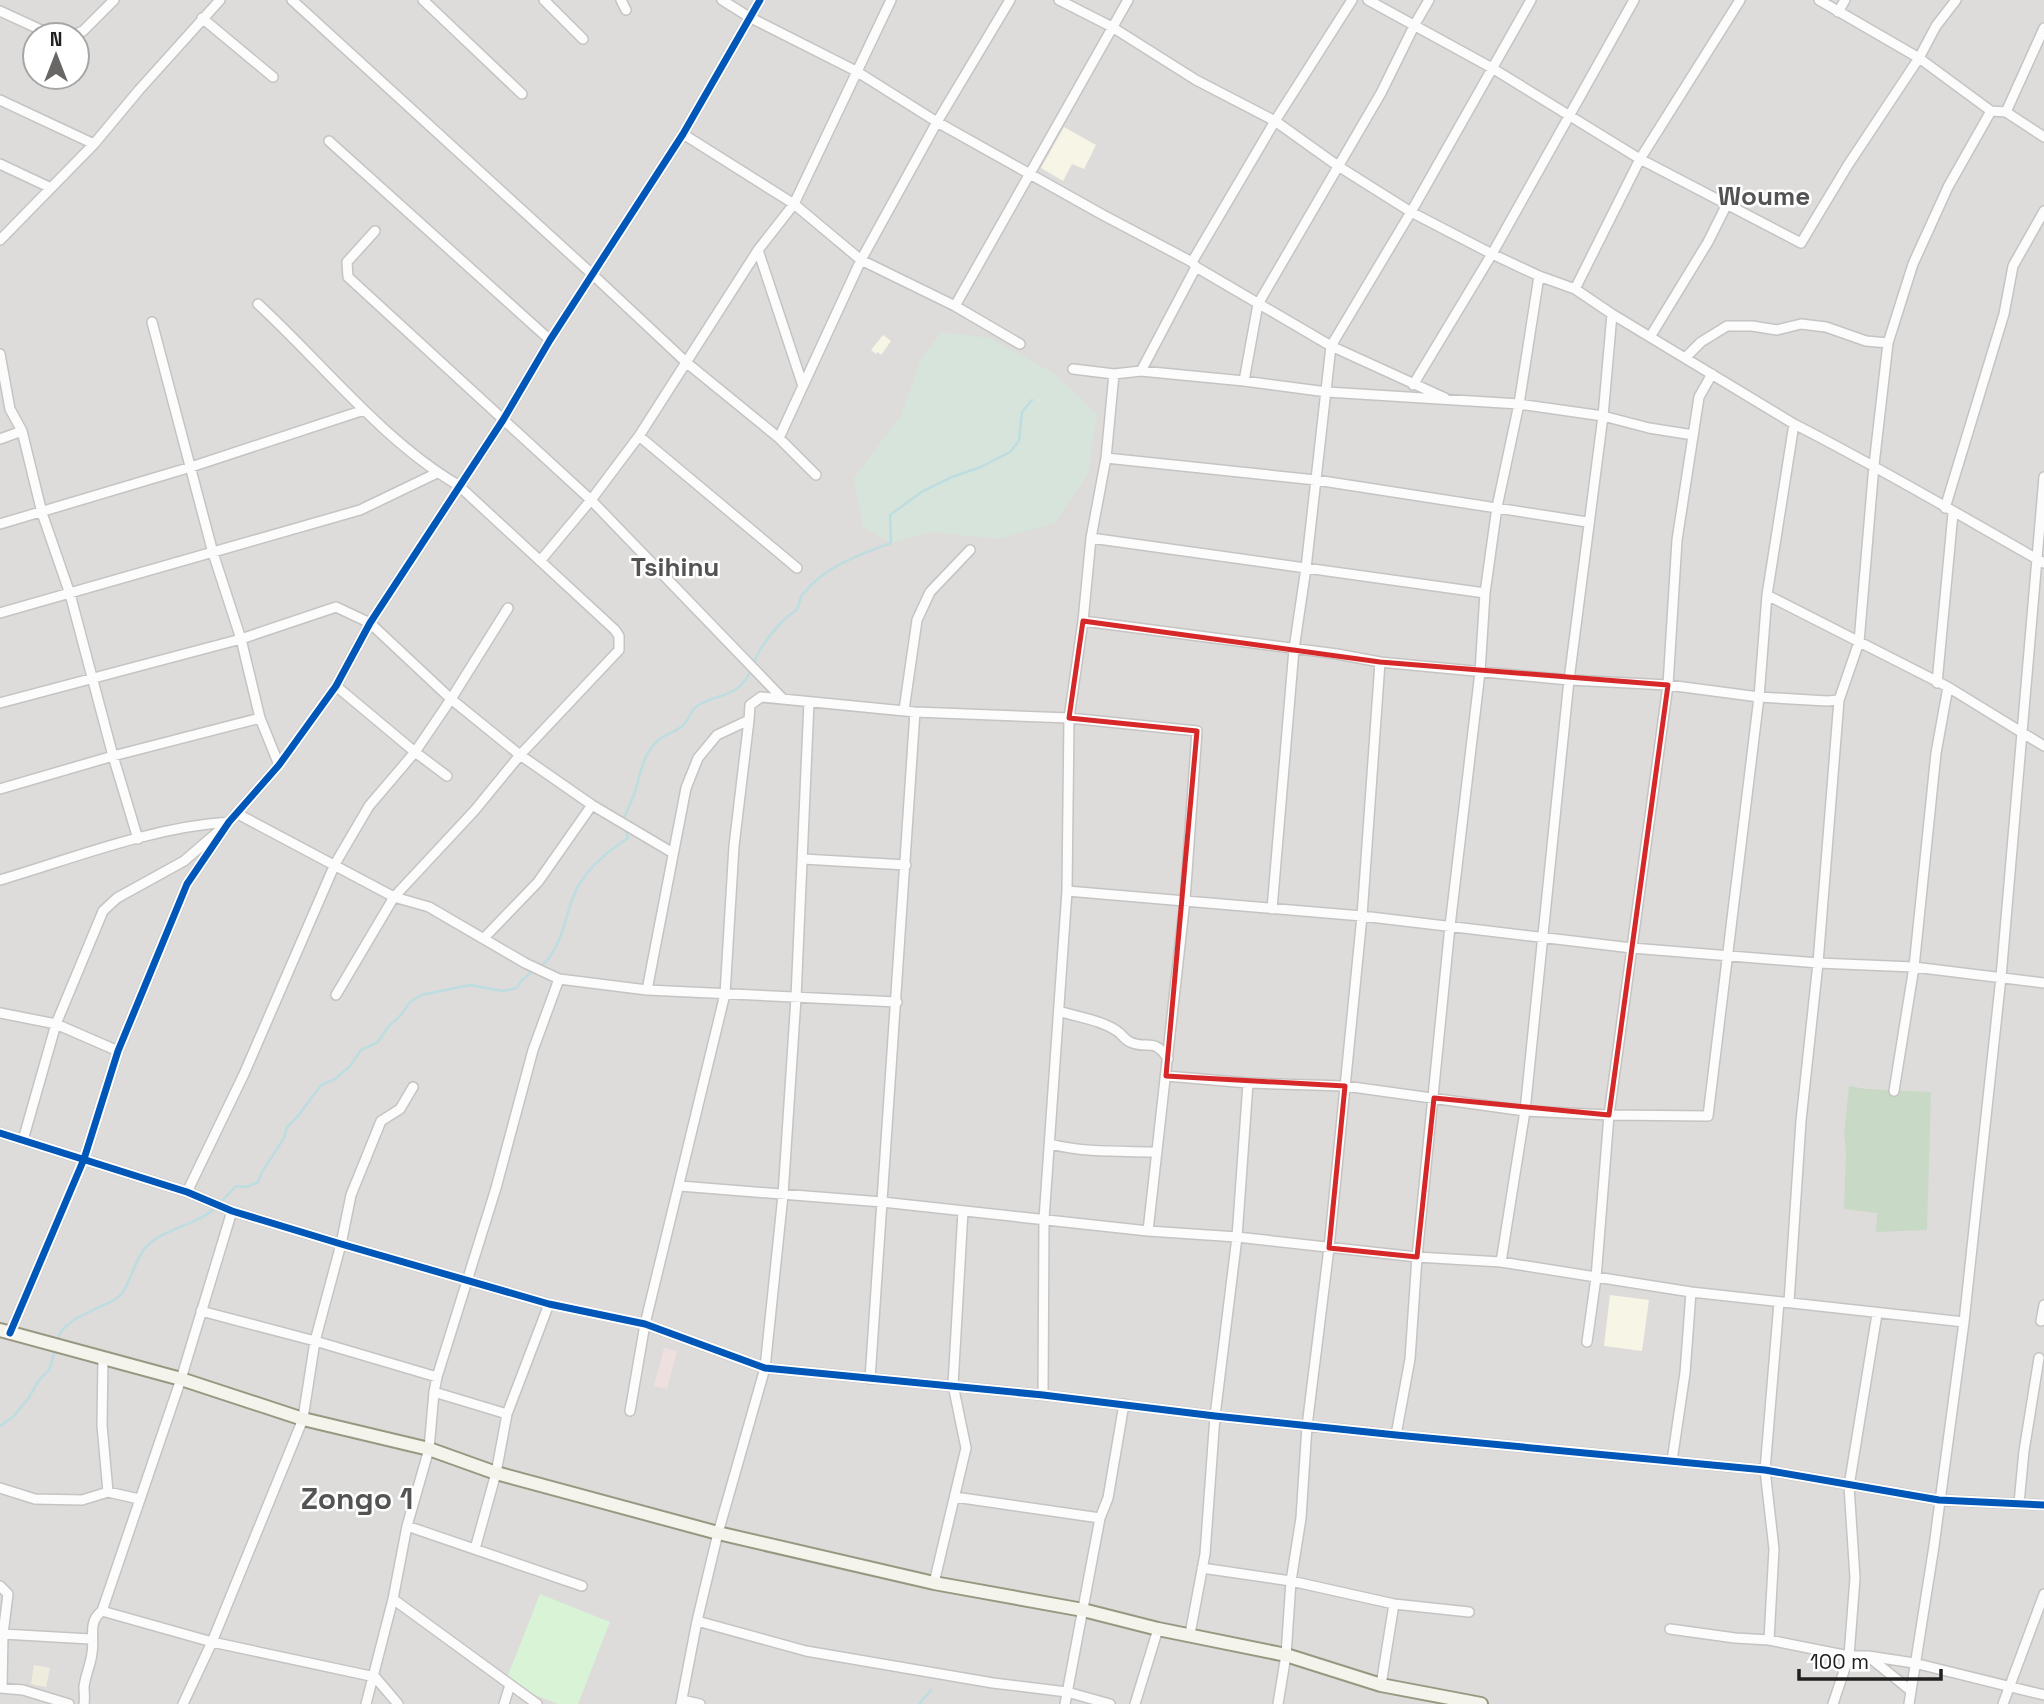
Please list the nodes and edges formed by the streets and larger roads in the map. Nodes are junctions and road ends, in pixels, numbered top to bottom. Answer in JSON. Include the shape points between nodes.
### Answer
{"nodes":[{"id":1,"x":114,"y":0,"type":"edge"},
{"id":2,"x":220,"y":0,"type":"edge"},
{"id":3,"x":292,"y":0,"type":"edge"},
{"id":4,"x":544,"y":0,"type":"edge"},
{"id":5,"x":621,"y":0,"type":"edge"},
{"id":6,"x":722,"y":0,"type":"edge"},
{"id":7,"x":760,"y":0,"type":"edge"},
{"id":8,"x":891,"y":0,"type":"edge"},
{"id":9,"x":1010,"y":0,"type":"edge"},
{"id":10,"x":1059,"y":0,"type":"edge"},
{"id":11,"x":1128,"y":0,"type":"edge"},
{"id":12,"x":1352,"y":0,"type":"edge"},
{"id":13,"x":1368,"y":0,"type":"edge"},
{"id":14,"x":1429,"y":0,"type":"edge"},
{"id":15,"x":1531,"y":0,"type":"edge"},
{"id":16,"x":1634,"y":0,"type":"edge"},
{"id":17,"x":1740,"y":0,"type":"edge"},
{"id":18,"x":1819,"y":0,"type":"edge"},
{"id":19,"x":1845,"y":0,"type":"edge"},
{"id":20,"x":1956,"y":0,"type":"edge"},
{"id":21,"x":426,"y":1,"type":"edge"},
{"id":22,"x":626,"y":10,"type":"dead end"},
{"id":23,"x":0,"y":11,"type":"edge"},
{"id":24,"x":1838,"y":12,"type":"junction"},
{"id":25,"x":749,"y":17,"type":"junction"},
{"id":26,"x":202,"y":18,"type":"junction"},
{"id":27,"x":22,"y":21,"type":"edge"},
{"id":28,"x":91,"y":23,"type":"edge"},
{"id":29,"x":1415,"y":24,"type":"junction"},
{"id":30,"x":1112,"y":27,"type":"junction"},
{"id":31,"x":2044,"y":28,"type":"edge"},
{"id":32,"x":583,"y":39,"type":"dead end"},
{"id":33,"x":1919,"y":58,"type":"junction"},
{"id":34,"x":1492,"y":68,"type":"junction"},
{"id":35,"x":856,"y":71,"type":"junction"},
{"id":36,"x":273,"y":77,"type":"dead end"},
{"id":37,"x":522,"y":94,"type":"dead end"},
{"id":38,"x":0,"y":100,"type":"edge"},
{"id":39,"x":1991,"y":111,"type":"junction"},
{"id":40,"x":2006,"y":112,"type":"junction"},
{"id":41,"x":1568,"y":116,"type":"junction"},
{"id":42,"x":1275,"y":121,"type":"junction"},
{"id":43,"x":937,"y":122,"type":"junction"},
{"id":44,"x":683,"y":134,"type":"junction"},
{"id":45,"x":2044,"y":137,"type":"edge"},
{"id":46,"x":329,"y":141,"type":"dead end"},
{"id":47,"x":94,"y":144,"type":"junction"},
{"id":48,"x":1640,"y":159,"type":"junction"},
{"id":49,"x":0,"y":164,"type":"edge"},
{"id":50,"x":1338,"y":166,"type":"junction"},
{"id":51,"x":1030,"y":173,"type":"junction"},
{"id":52,"x":51,"y":188,"type":"junction"},
{"id":53,"x":794,"y":204,"type":"junction"},
{"id":54,"x":1727,"y":204,"type":"junction"},
{"id":55,"x":2044,"y":211,"type":"edge"},
{"id":56,"x":1411,"y":212,"type":"junction"},
{"id":57,"x":375,"y":231,"type":"dead end"},
{"id":58,"x":0,"y":240,"type":"edge"},
{"id":59,"x":758,"y":250,"type":"junction"},
{"id":60,"x":1492,"y":254,"type":"junction"},
{"id":61,"x":861,"y":260,"type":"junction"},
{"id":62,"x":1194,"y":264,"type":"junction"},
{"id":63,"x":593,"y":274,"type":"junction"},
{"id":64,"x":1539,"y":276,"type":"junction"},
{"id":65,"x":1575,"y":289,"type":"junction"},
{"id":66,"x":258,"y":304,"type":"dead end"},
{"id":67,"x":1258,"y":304,"type":"junction"},
{"id":68,"x":955,"y":306,"type":"junction"},
{"id":69,"x":1612,"y":314,"type":"junction"},
{"id":70,"x":152,"y":322,"type":"dead end"},
{"id":71,"x":1650,"y":337,"type":"junction"},
{"id":72,"x":550,"y":340,"type":"junction"},
{"id":73,"x":1888,"y":342,"type":"junction"},
{"id":74,"x":1020,"y":344,"type":"dead end"},
{"id":75,"x":1331,"y":346,"type":"junction"},
{"id":76,"x":0,"y":354,"type":"edge"},
{"id":77,"x":1685,"y":358,"type":"junction"},
{"id":78,"x":687,"y":363,"type":"junction"},
{"id":79,"x":1073,"y":369,"type":"dead end"},
{"id":80,"x":1141,"y":371,"type":"junction"},
{"id":81,"x":1114,"y":374,"type":"junction"},
{"id":82,"x":1712,"y":374,"type":"junction"},
{"id":83,"x":1244,"y":381,"type":"junction"},
{"id":84,"x":1413,"y":385,"type":"junction"},
{"id":85,"x":803,"y":386,"type":"junction"},
{"id":86,"x":1326,"y":393,"type":"junction"},
{"id":87,"x":1445,"y":398,"type":"junction"},
{"id":88,"x":1519,"y":404,"type":"junction"},
{"id":89,"x":364,"y":410,"type":"junction"},
{"id":90,"x":1602,"y":416,"type":"junction"},
{"id":91,"x":503,"y":420,"type":"junction"},
{"id":92,"x":1794,"y":424,"type":"junction"},
{"id":93,"x":22,"y":431,"type":"junction"},
{"id":94,"x":1693,"y":435,"type":"junction"},
{"id":95,"x":639,"y":436,"type":"junction"},
{"id":96,"x":779,"y":438,"type":"junction"},
{"id":97,"x":0,"y":439,"type":"edge"},
{"id":98,"x":1106,"y":458,"type":"junction"},
{"id":99,"x":1874,"y":465,"type":"junction"},
{"id":100,"x":191,"y":467,"type":"junction"},
{"id":101,"x":437,"y":473,"type":"junction"},
{"id":102,"x":816,"y":475,"type":"dead end"},
{"id":103,"x":2044,"y":477,"type":"edge"},
{"id":104,"x":1316,"y":480,"type":"junction"},
{"id":105,"x":458,"y":485,"type":"junction"},
{"id":106,"x":591,"y":500,"type":"junction"},
{"id":107,"x":1497,"y":507,"type":"junction"},
{"id":108,"x":1949,"y":510,"type":"junction"},
{"id":109,"x":43,"y":513,"type":"junction"},
{"id":110,"x":1587,"y":522,"type":"junction"},
{"id":111,"x":0,"y":524,"type":"edge"},
{"id":112,"x":1091,"y":538,"type":"junction"},
{"id":113,"x":970,"y":550,"type":"dead end"},
{"id":114,"x":213,"y":553,"type":"junction"},
{"id":115,"x":540,"y":561,"type":"junction"},
{"id":116,"x":2040,"y":561,"type":"edge"},
{"id":117,"x":797,"y":568,"type":"dead end"},
{"id":118,"x":1306,"y":568,"type":"junction"},
{"id":119,"x":1485,"y":593,"type":"junction"},
{"id":120,"x":70,"y":594,"type":"junction"},
{"id":121,"x":1768,"y":595,"type":"junction"},
{"id":122,"x":508,"y":608,"type":"dead end"},
{"id":123,"x":0,"y":613,"type":"edge"},
{"id":124,"x":1083,"y":621,"type":"junction"},
{"id":125,"x":370,"y":623,"type":"junction"},
{"id":126,"x":241,"y":639,"type":"junction"},
{"id":127,"x":1859,"y":642,"type":"junction"},
{"id":128,"x":1294,"y":649,"type":"junction"},
{"id":129,"x":1380,"y":662,"type":"junction"},
{"id":130,"x":1480,"y":672,"type":"junction"},
{"id":131,"x":93,"y":678,"type":"junction"},
{"id":132,"x":1569,"y":680,"type":"junction"},
{"id":133,"x":1937,"y":683,"type":"junction"},
{"id":134,"x":1668,"y":685,"type":"junction"},
{"id":135,"x":336,"y":687,"type":"junction"},
{"id":136,"x":1948,"y":687,"type":"junction"},
{"id":137,"x":1759,"y":697,"type":"junction"},
{"id":138,"x":451,"y":699,"type":"junction"},
{"id":139,"x":783,"y":699,"type":"junction"},
{"id":140,"x":1839,"y":700,"type":"junction"},
{"id":141,"x":0,"y":702,"type":"edge"},
{"id":142,"x":809,"y":702,"type":"junction"},
{"id":143,"x":904,"y":710,"type":"junction"},
{"id":144,"x":915,"y":712,"type":"junction"},
{"id":145,"x":260,"y":718,"type":"junction"},
{"id":146,"x":1069,"y":719,"type":"junction"},
{"id":147,"x":749,"y":720,"type":"junction"},
{"id":148,"x":2021,"y":733,"type":"junction"},
{"id":149,"x":2044,"y":746,"type":"edge"},
{"id":150,"x":415,"y":752,"type":"junction"},
{"id":151,"x":520,"y":755,"type":"junction"},
{"id":152,"x":113,"y":756,"type":"junction"},
{"id":153,"x":279,"y":765,"type":"junction"},
{"id":154,"x":447,"y":776,"type":"dead end"},
{"id":155,"x":0,"y":789,"type":"edge"},
{"id":156,"x":593,"y":805,"type":"junction"},
{"id":157,"x":236,"y":813,"type":"junction"},
{"id":158,"x":229,"y":822,"type":"junction"},
{"id":159,"x":138,"y":839,"type":"junction"},
{"id":160,"x":673,"y":853,"type":"junction"},
{"id":161,"x":803,"y":859,"type":"junction"},
{"id":162,"x":335,"y":864,"type":"junction"},
{"id":163,"x":906,"y":865,"type":"junction"},
{"id":164,"x":0,"y":880,"type":"edge"},
{"id":165,"x":1067,"y":891,"type":"junction"},
{"id":166,"x":394,"y":897,"type":"junction"},
{"id":167,"x":1185,"y":900,"type":"junction"},
{"id":168,"x":1272,"y":909,"type":"junction"},
{"id":169,"x":1362,"y":916,"type":"junction"},
{"id":170,"x":1450,"y":926,"type":"junction"},
{"id":171,"x":485,"y":937,"type":"junction"},
{"id":172,"x":1543,"y":938,"type":"junction"},
{"id":173,"x":1632,"y":948,"type":"junction"},
{"id":174,"x":1726,"y":955,"type":"junction"},
{"id":175,"x":1818,"y":962,"type":"junction"},
{"id":176,"x":1914,"y":967,"type":"junction"},
{"id":177,"x":2001,"y":977,"type":"junction"},
{"id":178,"x":559,"y":979,"type":"junction"},
{"id":179,"x":2044,"y":983,"type":"edge"},
{"id":180,"x":647,"y":990,"type":"junction"},
{"id":181,"x":725,"y":994,"type":"junction"},
{"id":182,"x":336,"y":995,"type":"dead end"},
{"id":183,"x":796,"y":998,"type":"junction"},
{"id":184,"x":897,"y":1002,"type":"junction"},
{"id":185,"x":1059,"y":1011,"type":"junction"},
{"id":186,"x":0,"y":1013,"type":"edge"},
{"id":187,"x":56,"y":1024,"type":"junction"},
{"id":188,"x":118,"y":1051,"type":"junction"},
{"id":189,"x":1167,"y":1059,"type":"junction"},
{"id":190,"x":1166,"y":1076,"type":"junction"},
{"id":191,"x":1248,"y":1083,"type":"junction"},
{"id":192,"x":1345,"y":1086,"type":"junction"},
{"id":193,"x":413,"y":1087,"type":"dead end"},
{"id":194,"x":1894,"y":1091,"type":"dead end"},
{"id":195,"x":1434,"y":1098,"type":"junction"},
{"id":196,"x":1525,"y":1111,"type":"junction"},
{"id":197,"x":1609,"y":1115,"type":"junction"},
{"id":198,"x":0,"y":1133,"type":"edge"},
{"id":199,"x":23,"y":1140,"type":"junction"},
{"id":200,"x":1049,"y":1144,"type":"junction"},
{"id":201,"x":1157,"y":1152,"type":"junction"},
{"id":202,"x":83,"y":1159,"type":"junction"},
{"id":203,"x":680,"y":1186,"type":"junction"},
{"id":204,"x":187,"y":1192,"type":"junction"},
{"id":205,"x":783,"y":1195,"type":"junction"},
{"id":206,"x":882,"y":1202,"type":"junction"},
{"id":207,"x":232,"y":1210,"type":"junction"},
{"id":208,"x":963,"y":1211,"type":"junction"},
{"id":209,"x":1044,"y":1219,"type":"junction"},
{"id":210,"x":1148,"y":1231,"type":"junction"},
{"id":211,"x":1237,"y":1237,"type":"junction"},
{"id":212,"x":341,"y":1244,"type":"junction"},
{"id":213,"x":1329,"y":1248,"type":"junction"},
{"id":214,"x":1417,"y":1257,"type":"junction"},
{"id":215,"x":1501,"y":1262,"type":"junction"},
{"id":216,"x":1595,"y":1278,"type":"junction"},
{"id":217,"x":469,"y":1280,"type":"junction"},
{"id":218,"x":1691,"y":1293,"type":"junction"},
{"id":219,"x":1784,"y":1302,"type":"junction"},
{"id":220,"x":550,"y":1304,"type":"junction"},
{"id":221,"x":2044,"y":1304,"type":"edge"},
{"id":222,"x":201,"y":1311,"type":"junction"},
{"id":223,"x":1877,"y":1314,"type":"junction"},
{"id":224,"x":2041,"y":1321,"type":"dead end"},
{"id":225,"x":1964,"y":1322,"type":"junction"},
{"id":226,"x":645,"y":1324,"type":"junction"},
{"id":227,"x":5,"y":1331,"type":"edge"},
{"id":228,"x":315,"y":1340,"type":"junction"},
{"id":229,"x":1587,"y":1342,"type":"dead end"},
{"id":230,"x":103,"y":1358,"type":"junction"},
{"id":231,"x":2039,"y":1358,"type":"dead end"},
{"id":232,"x":765,"y":1368,"type":"junction"},
{"id":233,"x":437,"y":1377,"type":"junction"},
{"id":234,"x":181,"y":1378,"type":"junction"},
{"id":235,"x":870,"y":1379,"type":"junction"},
{"id":236,"x":953,"y":1385,"type":"junction"},
{"id":237,"x":434,"y":1392,"type":"junction"},
{"id":238,"x":1044,"y":1395,"type":"junction"},
{"id":239,"x":1124,"y":1404,"type":"junction"},
{"id":240,"x":630,"y":1411,"type":"dead end"},
{"id":241,"x":507,"y":1414,"type":"junction"},
{"id":242,"x":1215,"y":1416,"type":"junction"},
{"id":243,"x":303,"y":1419,"type":"junction"},
{"id":244,"x":1307,"y":1426,"type":"junction"},
{"id":245,"x":1396,"y":1435,"type":"junction"},
{"id":246,"x":429,"y":1449,"type":"junction"},
{"id":247,"x":1672,"y":1461,"type":"junction"},
{"id":248,"x":1765,"y":1470,"type":"junction"},
{"id":249,"x":496,"y":1474,"type":"junction"},
{"id":250,"x":1849,"y":1486,"type":"junction"},
{"id":251,"x":0,"y":1488,"type":"edge"},
{"id":252,"x":108,"y":1492,"type":"junction"},
{"id":253,"x":955,"y":1497,"type":"junction"},
{"id":254,"x":139,"y":1499,"type":"junction"},
{"id":255,"x":1939,"y":1500,"type":"junction"},
{"id":256,"x":2019,"y":1503,"type":"junction"},
{"id":257,"x":2044,"y":1505,"type":"edge"},
{"id":258,"x":1100,"y":1518,"type":"junction"},
{"id":259,"x":407,"y":1526,"type":"junction"},
{"id":260,"x":718,"y":1533,"type":"junction"},
{"id":261,"x":475,"y":1549,"type":"junction"},
{"id":262,"x":1202,"y":1568,"type":"junction"},
{"id":263,"x":1291,"y":1581,"type":"junction"},
{"id":264,"x":934,"y":1583,"type":"junction"},
{"id":265,"x":0,"y":1586,"type":"edge"},
{"id":266,"x":582,"y":1586,"type":"dead end"},
{"id":267,"x":2044,"y":1594,"type":"edge"},
{"id":268,"x":393,"y":1599,"type":"junction"},
{"id":269,"x":1394,"y":1604,"type":"junction"},
{"id":270,"x":1083,"y":1610,"type":"junction"},
{"id":271,"x":102,"y":1611,"type":"junction"},
{"id":272,"x":1469,"y":1612,"type":"dead end"},
{"id":273,"x":697,"y":1621,"type":"junction"},
{"id":274,"x":1158,"y":1629,"type":"junction"},
{"id":275,"x":1670,"y":1629,"type":"dead end"},
{"id":276,"x":3,"y":1634,"type":"junction"},
{"id":277,"x":1189,"y":1634,"type":"junction"},
{"id":278,"x":90,"y":1639,"type":"junction"},
{"id":279,"x":1769,"y":1640,"type":"junction"},
{"id":280,"x":212,"y":1642,"type":"junction"},
{"id":281,"x":1286,"y":1655,"type":"junction"},
{"id":282,"x":1849,"y":1656,"type":"junction"},
{"id":283,"x":1868,"y":1656,"type":"junction"},
{"id":284,"x":1913,"y":1664,"type":"junction"},
{"id":285,"x":374,"y":1677,"type":"junction"},
{"id":286,"x":510,"y":1685,"type":"junction"},
{"id":287,"x":1381,"y":1685,"type":"junction"},
{"id":288,"x":2010,"y":1687,"type":"junction"},
{"id":289,"x":1,"y":1688,"type":"edge"},
{"id":290,"x":1910,"y":1690,"type":"junction"},
{"id":291,"x":1067,"y":1692,"type":"junction"},
{"id":292,"x":2044,"y":1695,"type":"edge"},
{"id":293,"x":682,"y":1702,"type":"edge"},
{"id":294,"x":1459,"y":1702,"type":"edge"},
{"id":295,"x":69,"y":1704,"type":"edge"},
{"id":296,"x":84,"y":1704,"type":"edge"},
{"id":297,"x":183,"y":1704,"type":"edge"},
{"id":298,"x":366,"y":1704,"type":"edge"},
{"id":299,"x":398,"y":1704,"type":"edge"},
{"id":300,"x":504,"y":1704,"type":"edge"},
{"id":301,"x":537,"y":1704,"type":"edge"},
{"id":302,"x":700,"y":1704,"type":"edge"},
{"id":303,"x":1065,"y":1704,"type":"edge"},
{"id":304,"x":1110,"y":1704,"type":"edge"},
{"id":305,"x":1135,"y":1704,"type":"edge"},
{"id":306,"x":1279,"y":1704,"type":"edge"},
{"id":307,"x":1481,"y":1704,"type":"edge"},
{"id":308,"x":1833,"y":1704,"type":"edge"},
{"id":309,"x":1909,"y":1704,"type":"edge"},
{"id":310,"x":2003,"y":1704,"type":"edge"}],
"edges":[{"from":1,"to":28,"type":"street"},
{"from":2,"to":26,"type":"street"},
{"from":3,"to":63,"type":"street"},
{"from":4,"to":32,"type":"street"},
{"from":5,"to":22,"type":"street"},
{"from":6,"to":25,"type":"street"},
{"from":7,"to":25,"type":"street"},
{"from":8,"to":35,"type":"street"},
{"from":9,"to":43,"type":"street"},
{"from":10,"to":30,"type":"street"},
{"from":11,"to":30,"type":"street"},
{"from":12,"to":42,"type":"street"},
{"from":13,"to":29,"type":"street"},
{"from":14,"to":29,"type":"street"},
{"from":15,"to":34,"type":"street"},
{"from":16,"to":41,"type":"street"},
{"from":17,"to":48,"type":"street"},
{"from":18,"to":24,"type":"street"},
{"from":19,"to":24,"type":"street"},
{"from":20,"to":33,"type":"street"},
{"from":21,"to":37,"type":"street"},
{"from":23,"to":27,"type":"street"},
{"from":24,"to":33,"type":"street"},
{"from":25,"to":35,"type":"street"},
{"from":25,"to":44,"type":"street"},
{"from":26,"to":36,"type":"street"},
{"from":26,"to":47,"type":"street"},
{"from":29,"to":34,"type":"street"},
{"from":29,"to":50,"type":"street"},
{"from":30,"to":42,"type":"street","via":[[1196,80]]},
{"from":30,"to":51,"type":"street"},
{"from":31,"to":40,"type":"street"},
{"from":33,"to":39,"type":"street"},
{"from":33,"to":54,"type":"street","via":[[1801,243]]},
{"from":34,"to":41,"type":"street"},
{"from":34,"to":56,"type":"street"},
{"from":35,"to":43,"type":"street"},
{"from":35,"to":53,"type":"street"},
{"from":38,"to":47,"type":"street"},
{"from":39,"to":40,"type":"street"},
{"from":39,"to":73,"type":"street","via":[[1913,264]]},
{"from":40,"to":45,"type":"street"},
{"from":41,"to":48,"type":"street"},
{"from":41,"to":60,"type":"street"},
{"from":42,"to":50,"type":"street"},
{"from":42,"to":62,"type":"street"},
{"from":43,"to":51,"type":"street"},
{"from":43,"to":61,"type":"street"},
{"from":44,"to":53,"type":"street"},
{"from":44,"to":63,"type":"street"},
{"from":46,"to":72,"type":"street"},
{"from":47,"to":52,"type":"street"},
{"from":48,"to":54,"type":"street"},
{"from":48,"to":65,"type":"street"},
{"from":49,"to":52,"type":"street"},
{"from":50,"to":56,"type":"street"},
{"from":50,"to":67,"type":"street"},
{"from":51,"to":62,"type":"street"},
{"from":51,"to":68,"type":"street"},
{"from":52,"to":58,"type":"street"},
{"from":53,"to":59,"type":"street"},
{"from":53,"to":61,"type":"street"},
{"from":54,"to":71,"type":"street"},
{"from":55,"to":108,"type":"street","via":[[2013,266]]},
{"from":56,"to":60,"type":"street"},
{"from":56,"to":75,"type":"street"},
{"from":57,"to":91,"type":"street","via":[[347,262],[348,277]]},
{"from":59,"to":78,"type":"street"},
{"from":59,"to":85,"type":"street"},
{"from":60,"to":64,"type":"street"},
{"from":60,"to":84,"type":"street"},
{"from":61,"to":68,"type":"street"},
{"from":61,"to":85,"type":"street"},
{"from":62,"to":67,"type":"street"},
{"from":62,"to":80,"type":"street"},
{"from":63,"to":72,"type":"street"},
{"from":63,"to":78,"type":"street"},
{"from":64,"to":65,"type":"street"},
{"from":64,"to":88,"type":"street"},
{"from":65,"to":69,"type":"street"},
{"from":66,"to":89,"type":"street"},
{"from":67,"to":75,"type":"street"},
{"from":67,"to":83,"type":"street"},
{"from":68,"to":74,"type":"street"},
{"from":69,"to":71,"type":"street"},
{"from":69,"to":90,"type":"street"},
{"from":70,"to":100,"type":"street"},
{"from":71,"to":77,"type":"street"},
{"from":72,"to":91,"type":"street"},
{"from":73,"to":77,"type":"street","via":[[1801,324],[1777,330],[1727,326]]},
{"from":73,"to":99,"type":"street"},
{"from":75,"to":84,"type":"street"},
{"from":75,"to":86,"type":"street"},
{"from":76,"to":93,"type":"street","via":[[10,409]]},
{"from":77,"to":82,"type":"street"},
{"from":78,"to":95,"type":"street"},
{"from":78,"to":96,"type":"street"},
{"from":79,"to":81,"type":"street"},
{"from":80,"to":81,"type":"street"},
{"from":80,"to":83,"type":"street"},
{"from":81,"to":98,"type":"street"},
{"from":82,"to":92,"type":"street"},
{"from":82,"to":94,"type":"street","via":[[1699,397]]},
{"from":83,"to":86,"type":"street"},
{"from":84,"to":87,"type":"street"},
{"from":85,"to":96,"type":"street"},
{"from":86,"to":87,"type":"street"},
{"from":86,"to":104,"type":"street"},
{"from":87,"to":88,"type":"street"},
{"from":88,"to":90,"type":"street"},
{"from":88,"to":107,"type":"street"},
{"from":89,"to":100,"type":"street"},
{"from":89,"to":101,"type":"street"},
{"from":90,"to":94,"type":"street"},
{"from":90,"to":110,"type":"street"},
{"from":91,"to":105,"type":"street"},
{"from":91,"to":106,"type":"street"},
{"from":92,"to":99,"type":"street"},
{"from":92,"to":121,"type":"street"},
{"from":93,"to":97,"type":"street"},
{"from":93,"to":109,"type":"street"},
{"from":94,"to":134,"type":"street","via":[[1677,540]]},
{"from":95,"to":106,"type":"street"},
{"from":95,"to":117,"type":"street"},
{"from":96,"to":102,"type":"street"},
{"from":98,"to":104,"type":"street"},
{"from":98,"to":112,"type":"street"},
{"from":99,"to":108,"type":"street"},
{"from":99,"to":127,"type":"street"},
{"from":100,"to":109,"type":"street"},
{"from":100,"to":114,"type":"street"},
{"from":101,"to":105,"type":"street"},
{"from":101,"to":114,"type":"street","via":[[360,510]]},
{"from":103,"to":116,"type":"street"},
{"from":104,"to":107,"type":"street"},
{"from":104,"to":118,"type":"street"},
{"from":105,"to":115,"type":"street"},
{"from":105,"to":125,"type":"street"},
{"from":106,"to":115,"type":"street"},
{"from":106,"to":139,"type":"street"},
{"from":107,"to":110,"type":"street"},
{"from":107,"to":119,"type":"street"},
{"from":108,"to":116,"type":"street"},
{"from":108,"to":133,"type":"street"},
{"from":109,"to":111,"type":"street"},
{"from":109,"to":120,"type":"street"},
{"from":110,"to":132,"type":"street"},
{"from":112,"to":118,"type":"street"},
{"from":112,"to":124,"type":"street"},
{"from":113,"to":143,"type":"street","via":[[930,593],[917,620]]},
{"from":114,"to":120,"type":"street"},
{"from":114,"to":126,"type":"street"},
{"from":115,"to":151,"type":"street","via":[[615,630],[620,643],[619,650]]},
{"from":116,"to":148,"type":"street"},
{"from":118,"to":119,"type":"street"},
{"from":118,"to":128,"type":"street"},
{"from":119,"to":130,"type":"street"},
{"from":120,"to":123,"type":"street"},
{"from":120,"to":131,"type":"street"},
{"from":121,"to":127,"type":"street"},
{"from":121,"to":137,"type":"street"},
{"from":122,"to":138,"type":"street"},
{"from":124,"to":128,"type":"street"},
{"from":124,"to":146,"type":"street"},
{"from":125,"to":126,"type":"street","via":[[336,607]]},
{"from":125,"to":135,"type":"street"},
{"from":125,"to":138,"type":"street"},
{"from":126,"to":131,"type":"street"},
{"from":126,"to":145,"type":"street"},
{"from":127,"to":133,"type":"street"},
{"from":127,"to":140,"type":"street"},
{"from":128,"to":129,"type":"street"},
{"from":128,"to":168,"type":"street"},
{"from":129,"to":130,"type":"street"},
{"from":129,"to":169,"type":"street"},
{"from":130,"to":132,"type":"street"},
{"from":130,"to":170,"type":"street"},
{"from":131,"to":141,"type":"street"},
{"from":131,"to":152,"type":"street"},
{"from":132,"to":134,"type":"street"},
{"from":132,"to":172,"type":"street"},
{"from":133,"to":136,"type":"street"},
{"from":134,"to":137,"type":"street"},
{"from":134,"to":173,"type":"street"},
{"from":135,"to":150,"type":"street"},
{"from":135,"to":153,"type":"street"},
{"from":136,"to":148,"type":"street"},
{"from":136,"to":176,"type":"street","via":[[1936,753]]},
{"from":137,"to":140,"type":"street"},
{"from":137,"to":174,"type":"street"},
{"from":138,"to":150,"type":"street"},
{"from":138,"to":151,"type":"street"},
{"from":139,"to":142,"type":"street"},
{"from":139,"to":147,"type":"street","via":[[755,700]]},
{"from":140,"to":175,"type":"street"},
{"from":142,"to":143,"type":"street"},
{"from":142,"to":161,"type":"street"},
{"from":143,"to":144,"type":"street"},
{"from":144,"to":146,"type":"street"},
{"from":144,"to":163,"type":"street"},
{"from":145,"to":152,"type":"street"},
{"from":145,"to":153,"type":"street"},
{"from":146,"to":165,"type":"street"},
{"from":146,"to":167,"type":"street","via":[[1196,730]]},
{"from":147,"to":160,"type":"street","via":[[717,735],[698,758],[686,788]]},
{"from":147,"to":181,"type":"street","via":[[734,846]]},
{"from":148,"to":149,"type":"street"},
{"from":148,"to":177,"type":"street"},
{"from":150,"to":154,"type":"street"},
{"from":150,"to":162,"type":"street","via":[[369,806]]},
{"from":151,"to":156,"type":"street"},
{"from":151,"to":166,"type":"street"},
{"from":152,"to":155,"type":"street"},
{"from":152,"to":159,"type":"street"},
{"from":153,"to":157,"type":"street"},
{"from":156,"to":160,"type":"street"},
{"from":156,"to":171,"type":"street","via":[[538,882]]},
{"from":157,"to":158,"type":"street"},
{"from":157,"to":162,"type":"street"},
{"from":158,"to":159,"type":"street"},
{"from":158,"to":187,"type":"street","via":[[184,861],[117,898],[103,911]]},
{"from":158,"to":188,"type":"street","via":[[187,884]]},
{"from":159,"to":164,"type":"street"},
{"from":160,"to":180,"type":"street"},
{"from":161,"to":163,"type":"street"},
{"from":161,"to":183,"type":"street"},
{"from":162,"to":166,"type":"street"},
{"from":162,"to":204,"type":"street"},
{"from":163,"to":184,"type":"street"},
{"from":165,"to":167,"type":"street"},
{"from":165,"to":185,"type":"street"},
{"from":166,"to":171,"type":"street","via":[[429,907]]},
{"from":166,"to":182,"type":"street"},
{"from":167,"to":168,"type":"street"},
{"from":167,"to":189,"type":"street"},
{"from":168,"to":169,"type":"street"},
{"from":169,"to":170,"type":"street"},
{"from":169,"to":192,"type":"street"},
{"from":170,"to":172,"type":"street"},
{"from":170,"to":195,"type":"street"},
{"from":171,"to":178,"type":"street"},
{"from":172,"to":173,"type":"street"},
{"from":172,"to":196,"type":"street"},
{"from":173,"to":174,"type":"street"},
{"from":173,"to":197,"type":"street"},
{"from":174,"to":175,"type":"street"},
{"from":174,"to":197,"type":"street","via":[[1707,1116]]},
{"from":175,"to":176,"type":"street"},
{"from":175,"to":219,"type":"street"},
{"from":176,"to":177,"type":"street"},
{"from":176,"to":194,"type":"street"},
{"from":177,"to":179,"type":"street"},
{"from":177,"to":225,"type":"street"},
{"from":178,"to":180,"type":"street"},
{"from":178,"to":217,"type":"street","via":[[533,1050]]},
{"from":180,"to":181,"type":"street"},
{"from":181,"to":183,"type":"street"},
{"from":181,"to":203,"type":"street"},
{"from":183,"to":184,"type":"street"},
{"from":183,"to":205,"type":"street"},
{"from":184,"to":206,"type":"street"},
{"from":185,"to":189,"type":"street","via":[[1102,1024],[1129,1042],[1156,1045]]},
{"from":185,"to":200,"type":"street"},
{"from":186,"to":187,"type":"street"},
{"from":187,"to":188,"type":"street"},
{"from":187,"to":199,"type":"street"},
{"from":188,"to":202,"type":"street"},
{"from":189,"to":190,"type":"street"},
{"from":190,"to":191,"type":"street"},
{"from":190,"to":201,"type":"street"},
{"from":191,"to":192,"type":"street"},
{"from":191,"to":211,"type":"street"},
{"from":192,"to":195,"type":"street"},
{"from":192,"to":213,"type":"street"},
{"from":193,"to":212,"type":"street","via":[[400,1109],[381,1121],[351,1195]]},
{"from":195,"to":196,"type":"street"},
{"from":195,"to":214,"type":"street"},
{"from":196,"to":197,"type":"street"},
{"from":196,"to":215,"type":"street"},
{"from":197,"to":216,"type":"street"},
{"from":198,"to":199,"type":"street"},
{"from":199,"to":202,"type":"street"},
{"from":200,"to":201,"type":"street","via":[[1113,1153]]},
{"from":200,"to":209,"type":"street"},
{"from":201,"to":210,"type":"street"},
{"from":202,"to":204,"type":"street"},
{"from":202,"to":227,"type":"street"},
{"from":203,"to":205,"type":"street"},
{"from":203,"to":226,"type":"street"},
{"from":204,"to":207,"type":"street"},
{"from":205,"to":206,"type":"street"},
{"from":205,"to":232,"type":"street"},
{"from":206,"to":208,"type":"street"},
{"from":206,"to":235,"type":"street"},
{"from":207,"to":212,"type":"street"},
{"from":207,"to":222,"type":"street"},
{"from":208,"to":209,"type":"street"},
{"from":208,"to":236,"type":"street"},
{"from":209,"to":210,"type":"street"},
{"from":209,"to":238,"type":"street"},
{"from":210,"to":211,"type":"street"},
{"from":211,"to":213,"type":"street"},
{"from":211,"to":242,"type":"street"},
{"from":212,"to":217,"type":"street"},
{"from":212,"to":228,"type":"street"},
{"from":213,"to":214,"type":"street"},
{"from":213,"to":244,"type":"street"},
{"from":214,"to":215,"type":"street"},
{"from":214,"to":245,"type":"street","via":[[1410,1359]]},
{"from":215,"to":216,"type":"street"},
{"from":216,"to":218,"type":"street"},
{"from":216,"to":229,"type":"street"},
{"from":217,"to":220,"type":"street"},
{"from":217,"to":233,"type":"street"},
{"from":218,"to":219,"type":"street"},
{"from":218,"to":247,"type":"street"},
{"from":219,"to":223,"type":"street"},
{"from":219,"to":248,"type":"street"},
{"from":220,"to":226,"type":"street"},
{"from":220,"to":241,"type":"street"},
{"from":221,"to":224,"type":"street"},
{"from":222,"to":228,"type":"street"},
{"from":222,"to":234,"type":"street"},
{"from":223,"to":225,"type":"street"},
{"from":223,"to":250,"type":"street"},
{"from":225,"to":255,"type":"street"},
{"from":226,"to":232,"type":"street"},
{"from":226,"to":240,"type":"street"},
{"from":227,"to":230,"type":"street"},
{"from":228,"to":233,"type":"street"},
{"from":228,"to":243,"type":"street"},
{"from":230,"to":234,"type":"street"},
{"from":230,"to":252,"type":"street"},
{"from":231,"to":256,"type":"street"},
{"from":232,"to":235,"type":"street"},
{"from":232,"to":260,"type":"street"},
{"from":233,"to":237,"type":"street"},
{"from":234,"to":243,"type":"street"},
{"from":234,"to":254,"type":"street"},
{"from":235,"to":236,"type":"street"},
{"from":236,"to":238,"type":"street"},
{"from":236,"to":253,"type":"street","via":[[966,1448]]},
{"from":237,"to":241,"type":"street"},
{"from":237,"to":246,"type":"street"},
{"from":238,"to":239,"type":"street"},
{"from":239,"to":242,"type":"street"},
{"from":239,"to":258,"type":"street","via":[[1108,1498]]},
{"from":241,"to":249,"type":"street"},
{"from":242,"to":244,"type":"street"},
{"from":242,"to":262,"type":"street"},
{"from":243,"to":246,"type":"street"},
{"from":243,"to":280,"type":"street"},
{"from":244,"to":245,"type":"street"},
{"from":244,"to":263,"type":"street"},
{"from":245,"to":247,"type":"street"},
{"from":246,"to":249,"type":"street"},
{"from":246,"to":259,"type":"street"},
{"from":247,"to":248,"type":"street"},
{"from":248,"to":250,"type":"street"},
{"from":248,"to":279,"type":"street","via":[[1774,1549]]},
{"from":249,"to":260,"type":"street"},
{"from":249,"to":261,"type":"street"},
{"from":250,"to":255,"type":"street"},
{"from":250,"to":282,"type":"street","via":[[1855,1578]]},
{"from":251,"to":252,"type":"street","via":[[35,1499],[62,1501]]},
{"from":252,"to":254,"type":"street"},
{"from":253,"to":258,"type":"street"},
{"from":253,"to":264,"type":"street"},
{"from":254,"to":271,"type":"street"},
{"from":255,"to":256,"type":"street"},
{"from":255,"to":284,"type":"street"},
{"from":256,"to":257,"type":"street"},
{"from":258,"to":270,"type":"street"},
{"from":259,"to":261,"type":"street"},
{"from":259,"to":268,"type":"street"},
{"from":260,"to":264,"type":"street"},
{"from":260,"to":273,"type":"street"},
{"from":261,"to":266,"type":"street"},
{"from":262,"to":263,"type":"street"},
{"from":262,"to":277,"type":"street"},
{"from":263,"to":269,"type":"street"},
{"from":263,"to":281,"type":"street"},
{"from":264,"to":270,"type":"street"},
{"from":265,"to":276,"type":"street","via":[[8,1594]]},
{"from":267,"to":288,"type":"street"},
{"from":268,"to":285,"type":"street"},
{"from":268,"to":286,"type":"street"},
{"from":269,"to":272,"type":"street"},
{"from":269,"to":287,"type":"street"},
{"from":270,"to":274,"type":"street"},
{"from":270,"to":291,"type":"street"},
{"from":271,"to":278,"type":"street"},
{"from":271,"to":280,"type":"street"},
{"from":273,"to":291,"type":"street","via":[[806,1651]]},
{"from":273,"to":293,"type":"street"},
{"from":274,"to":277,"type":"street"},
{"from":274,"to":305,"type":"street"},
{"from":275,"to":279,"type":"street"},
{"from":276,"to":278,"type":"street"},
{"from":276,"to":289,"type":"street"},
{"from":277,"to":281,"type":"street"},
{"from":278,"to":296,"type":"street","via":[[93,1648]]},
{"from":279,"to":282,"type":"street"},
{"from":280,"to":285,"type":"street"},
{"from":280,"to":297,"type":"street"},
{"from":281,"to":287,"type":"street"},
{"from":281,"to":306,"type":"street"},
{"from":282,"to":283,"type":"street"},
{"from":282,"to":308,"type":"street"},
{"from":283,"to":284,"type":"street"},
{"from":283,"to":290,"type":"street"},
{"from":284,"to":288,"type":"street"},
{"from":284,"to":290,"type":"street"},
{"from":285,"to":298,"type":"street"},
{"from":285,"to":299,"type":"street"},
{"from":286,"to":300,"type":"street"},
{"from":286,"to":301,"type":"street"},
{"from":287,"to":294,"type":"street"},
{"from":288,"to":292,"type":"street"},
{"from":288,"to":310,"type":"street"},
{"from":289,"to":295,"type":"street"},
{"from":290,"to":309,"type":"street"},
{"from":291,"to":303,"type":"street"},
{"from":291,"to":304,"type":"street"},
{"from":293,"to":302,"type":"street"},
{"from":294,"to":307,"type":"street"}]}
